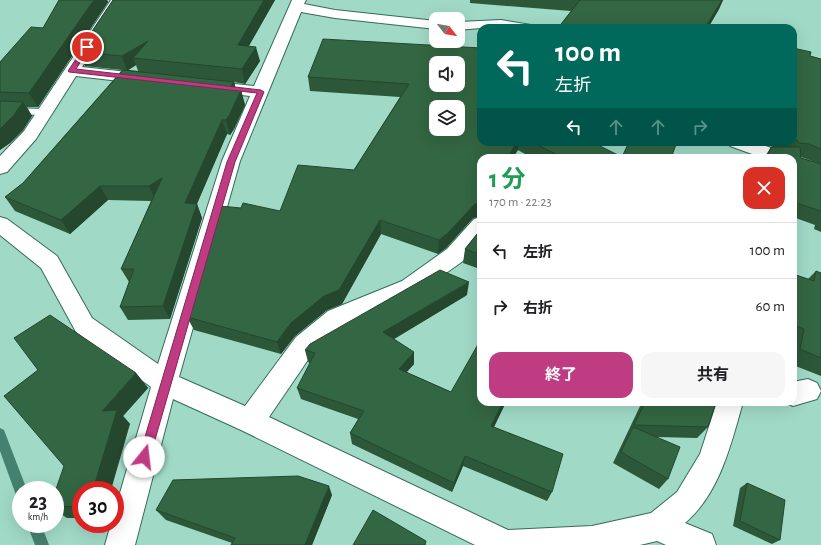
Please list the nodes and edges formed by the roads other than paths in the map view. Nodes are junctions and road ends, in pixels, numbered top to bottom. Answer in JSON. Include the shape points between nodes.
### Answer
{"nodes":[{"id":1,"x":118,"y":0,"type":"edge"},
{"id":2,"x":297,"y":3,"type":"edge"},
{"id":3,"x":429,"y":24,"type":"edge"},
{"id":4,"x":477,"y":25,"type":"edge"},
{"id":5,"x":465,"y":26,"type":"edge"},
{"id":6,"x":72,"y":71,"type":"junction"},
{"id":7,"x":158,"y":80,"type":"edge"},
{"id":8,"x":190,"y":84,"type":"edge"},
{"id":9,"x":261,"y":92,"type":"junction"},
{"id":10,"x":45,"y":112,"type":"junction"},
{"id":11,"x":0,"y":116,"type":"edge"},
{"id":12,"x":588,"y":146,"type":"edge"},
{"id":13,"x":748,"y":146,"type":"edge"},
{"id":14,"x":580,"y":154,"type":"edge"},
{"id":15,"x":770,"y":154,"type":"edge"},
{"id":16,"x":0,"y":168,"type":"edge"},
{"id":17,"x":0,"y":224,"type":"edge"},
{"id":18,"x":477,"y":229,"type":"edge"},
{"id":19,"x":165,"y":383,"type":"junction"},
{"id":20,"x":734,"y":406,"type":"edge"},
{"id":21,"x":250,"y":421,"type":"junction"},
{"id":22,"x":658,"y":526,"type":"junction"},
{"id":23,"x":120,"y":545,"type":"edge"},
{"id":24,"x":701,"y":545,"type":"edge"}],
"edges":[{"from":1,"to":6,"type":"street"},
{"from":2,"to":3,"type":"street","via":[[335,14]]},
{"from":2,"to":9,"type":"street"},
{"from":4,"to":5,"type":"street"},
{"from":6,"to":7,"type":"street"},
{"from":6,"to":10,"type":"street"},
{"from":8,"to":9,"type":"street"},
{"from":9,"to":19,"type":"street","via":[[231,162]]},
{"from":10,"to":11,"type":"lane","via":[[10,111]]},
{"from":10,"to":16,"type":"street","via":[[30,135]]},
{"from":12,"to":14,"type":"street"},
{"from":13,"to":15,"type":"street"},
{"from":17,"to":19,"type":"street","via":[[49,262],[84,325]]},
{"from":18,"to":21,"type":"street","via":[[455,255],[410,287],[331,322],[306,344]]},
{"from":19,"to":21,"type":"street"},
{"from":19,"to":23,"type":"street"},
{"from":20,"to":22,"type":"street","via":[[712,460],[687,502]]},
{"from":21,"to":22,"type":"street","via":[[507,545],[592,541]]},
{"from":22,"to":24,"type":"street"}]}
